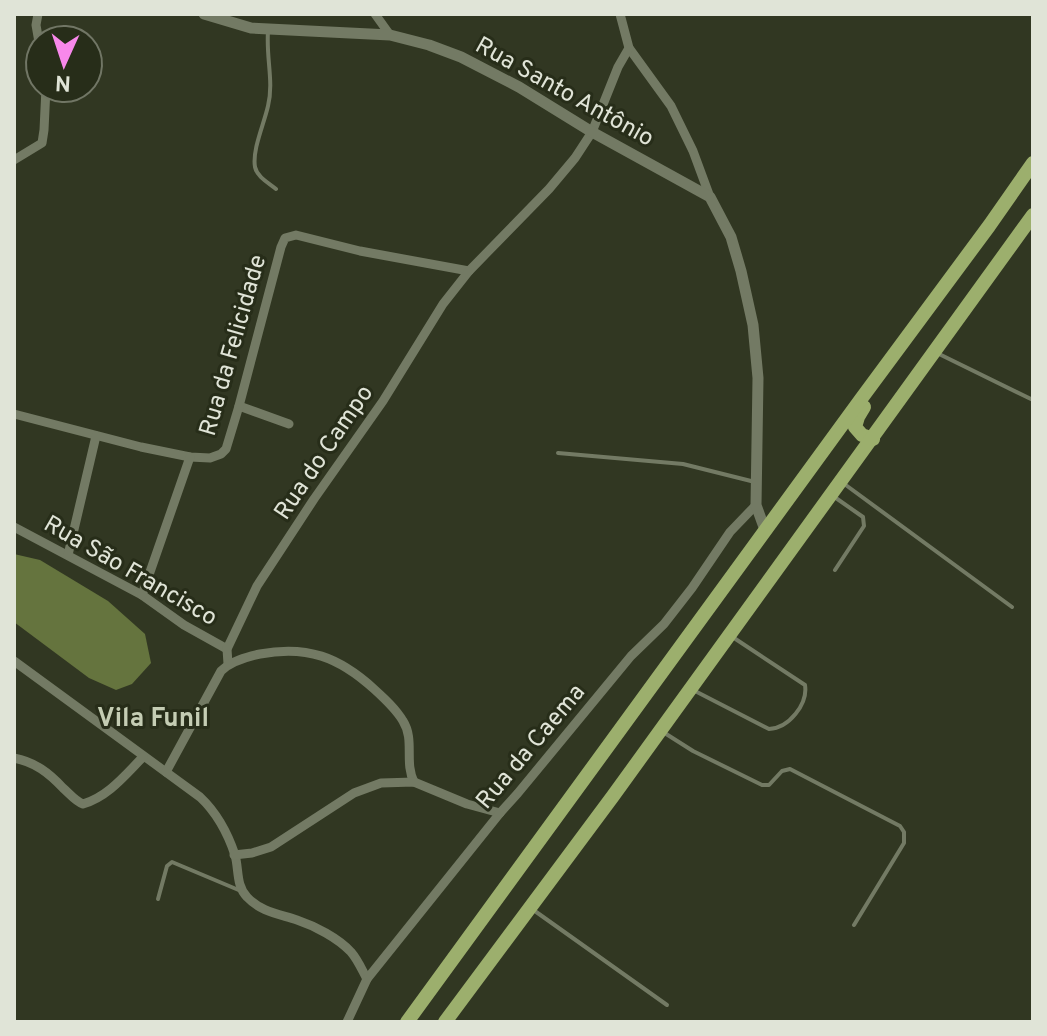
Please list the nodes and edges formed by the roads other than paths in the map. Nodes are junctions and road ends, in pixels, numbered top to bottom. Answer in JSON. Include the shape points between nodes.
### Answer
{"nodes":[{"id":1,"x":204,"y":14,"type":"edge"},
{"id":2,"x":375,"y":14,"type":"edge"},
{"id":3,"x":620,"y":14,"type":"edge"},
{"id":4,"x":268,"y":30,"type":"junction"},
{"id":5,"x":390,"y":35,"type":"junction"},
{"id":6,"x":629,"y":48,"type":"junction"},
{"id":7,"x":45,"y":104,"type":"edge"},
{"id":8,"x":592,"y":132,"type":"junction"},
{"id":9,"x":14,"y":160,"type":"edge"},
{"id":10,"x":1033,"y":163,"type":"edge"},
{"id":11,"x":276,"y":189,"type":"dead end"},
{"id":12,"x":710,"y":197,"type":"junction"},
{"id":13,"x":1033,"y":215,"type":"edge"},
{"id":14,"x":989,"y":226,"type":"junction"},
{"id":15,"x":1028,"y":229,"type":"edge"},
{"id":16,"x":469,"y":271,"type":"junction"},
{"id":17,"x":935,"y":351,"type":"junction"},
{"id":18,"x":1033,"y":400,"type":"edge"},
{"id":19,"x":239,"y":406,"type":"junction"},
{"id":20,"x":14,"y":414,"type":"edge"},
{"id":21,"x":289,"y":424,"type":"dead end"},
{"id":22,"x":96,"y":436,"type":"junction"},
{"id":23,"x":873,"y":439,"type":"junction"},
{"id":24,"x":558,"y":453,"type":"dead end"},
{"id":25,"x":190,"y":457,"type":"junction"},
{"id":26,"x":841,"y":482,"type":"junction"},
{"id":27,"x":757,"y":483,"type":"junction"},
{"id":28,"x":831,"y":494,"type":"junction"},
{"id":29,"x":786,"y":502,"type":"junction"},
{"id":30,"x":756,"y":505,"type":"junction"},
{"id":31,"x":14,"y":527,"type":"edge"},
{"id":32,"x":765,"y":530,"type":"junction"},
{"id":33,"x":68,"y":555,"type":"junction"},
{"id":34,"x":835,"y":570,"type":"dead end"},
{"id":35,"x":142,"y":595,"type":"junction"},
{"id":36,"x":1012,"y":607,"type":"dead end"},
{"id":37,"x":730,"y":635,"type":"junction"},
{"id":38,"x":227,"y":649,"type":"junction"},
{"id":39,"x":14,"y":661,"type":"edge"},
{"id":40,"x":228,"y":664,"type":"junction"},
{"id":41,"x":691,"y":689,"type":"junction"},
{"id":42,"x":661,"y":730,"type":"junction"},
{"id":43,"x":143,"y":757,"type":"junction"},
{"id":44,"x":14,"y":758,"type":"edge"},
{"id":45,"x":166,"y":772,"type":"junction"},
{"id":46,"x":414,"y":782,"type":"junction"},
{"id":47,"x":500,"y":813,"type":"junction"},
{"id":48,"x":234,"y":855,"type":"junction"},
{"id":49,"x":243,"y":892,"type":"junction"},
{"id":50,"x":158,"y":899,"type":"dead end"},
{"id":51,"x":530,"y":907,"type":"junction"},
{"id":52,"x":854,"y":925,"type":"dead end"},
{"id":53,"x":367,"y":979,"type":"junction"},
{"id":54,"x":667,"y":1005,"type":"dead end"},
{"id":55,"x":347,"y":1022,"type":"edge"},
{"id":56,"x":407,"y":1022,"type":"edge"},
{"id":57,"x":445,"y":1022,"type":"edge"}],
"edges":[{"from":1,"to":4,"type":"street","name":"Rua Santo Antônio"},
{"from":2,"to":5,"type":"street"},
{"from":3,"to":6,"type":"street"},
{"from":4,"to":5,"type":"street","name":"Rua Santo Antônio"},
{"from":4,"to":11,"type":"lane","via":[[271,83],[255,167]]},
{"from":5,"to":8,"type":"street","name":"Rua Santo Antônio","via":[[461,57]]},
{"from":6,"to":8,"type":"street","name":"Rua do Campo"},
{"from":6,"to":12,"type":"street","via":[[671,106]]},
{"from":7,"to":9,"type":"street","via":[[42,143]]},
{"from":8,"to":12,"type":"street","name":"Rua Santo Antônio"},
{"from":8,"to":16,"type":"street","name":"Rua do Campo","via":[[549,189]]},
{"from":10,"to":14,"type":"highway"},
{"from":12,"to":27,"type":"street","via":[[731,237],[753,325]]},
{"from":13,"to":15,"type":"highway"},
{"from":14,"to":23,"type":"highway","via":[[943,302],[860,412],[855,427]]},
{"from":14,"to":29,"type":"highway"},
{"from":15,"to":17,"type":"highway"},
{"from":16,"to":19,"type":"street","name":"Rua da Felicidade","via":[[296,235],[285,238]]},
{"from":16,"to":38,"type":"street","name":"Rua do Campo","via":[[257,586]]},
{"from":17,"to":18,"type":"lane"},
{"from":17,"to":23,"type":"highway"},
{"from":19,"to":21,"type":"street"},
{"from":19,"to":25,"type":"street","name":"Rua da Felicidade","via":[[226,449],[210,458]]},
{"from":20,"to":22,"type":"street","name":"Rua da Felicidade"},
{"from":22,"to":25,"type":"street","name":"Rua da Felicidade"},
{"from":22,"to":33,"type":"street"},
{"from":23,"to":26,"type":"highway"},
{"from":24,"to":27,"type":"lane","via":[[683,464]]},
{"from":25,"to":35,"type":"street"},
{"from":26,"to":28,"type":"highway"},
{"from":26,"to":36,"type":"lane"},
{"from":27,"to":30,"type":"street"},
{"from":28,"to":34,"type":"lane","via":[[864,521]]},
{"from":28,"to":37,"type":"highway"},
{"from":29,"to":30,"type":"street","via":[[771,508]]},
{"from":29,"to":32,"type":"highway"},
{"from":30,"to":32,"type":"street"},
{"from":30,"to":47,"type":"street","name":"Rua da Caema","via":[[730,532],[664,624]]},
{"from":31,"to":33,"type":"street","name":"Rua São Francisco"},
{"from":32,"to":56,"type":"highway"},
{"from":33,"to":35,"type":"street","name":"Rua São Francisco"},
{"from":35,"to":38,"type":"street","name":"Rua São Francisco"},
{"from":37,"to":41,"type":"highway"},
{"from":37,"to":41,"type":"lane","via":[[805,685],[792,720],[769,729]]},
{"from":38,"to":40,"type":"street","name":"Rua do Campo"},
{"from":39,"to":43,"type":"street"},
{"from":40,"to":45,"type":"street"},
{"from":40,"to":46,"type":"street","via":[[289,651],[316,654],[349,668],[405,723]]},
{"from":41,"to":42,"type":"highway"},
{"from":42,"to":51,"type":"highway"},
{"from":42,"to":52,"type":"lane","via":[[762,785],[790,769],[900,826],[904,843]]},
{"from":43,"to":44,"type":"street","via":[[114,788],[83,804],[36,765]]},
{"from":43,"to":45,"type":"street"},
{"from":45,"to":48,"type":"street","via":[[207,804]]},
{"from":46,"to":47,"type":"street"},
{"from":46,"to":48,"type":"street","via":[[366,787],[271,847]]},
{"from":47,"to":53,"type":"street","name":"Rua da Caema"},
{"from":48,"to":49,"type":"street"},
{"from":49,"to":50,"type":"lane","via":[[172,862]]},
{"from":49,"to":53,"type":"street","via":[[268,912],[310,926],[347,949]]},
{"from":51,"to":54,"type":"lane"},
{"from":51,"to":57,"type":"highway"},
{"from":53,"to":55,"type":"street","name":"Rua da Caema"}]}
